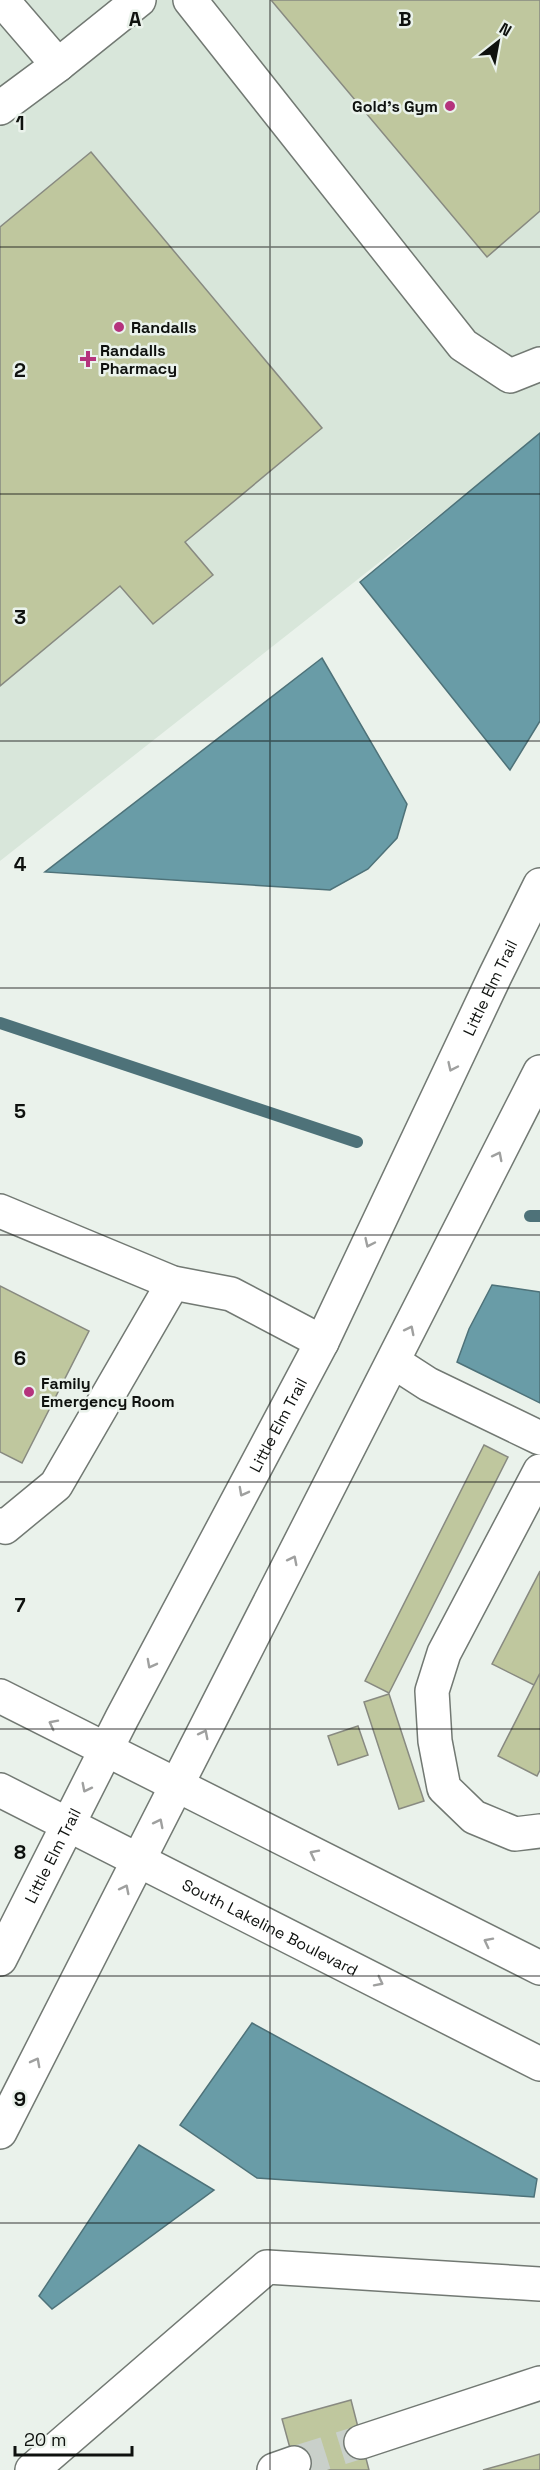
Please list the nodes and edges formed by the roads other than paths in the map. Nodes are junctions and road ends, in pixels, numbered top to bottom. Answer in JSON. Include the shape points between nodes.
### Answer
{"nodes":[{"id":1,"x":2,"y":0,"type":"edge"},
{"id":2,"x":190,"y":0,"type":"edge"},
{"id":3,"x":129,"y":3,"type":"edge"},
{"id":4,"x":57,"y":65,"type":"junction"},
{"id":5,"x":0,"y":108,"type":"edge"},
{"id":6,"x":540,"y":364,"type":"edge"},
{"id":7,"x":540,"y":885,"type":"edge"},
{"id":8,"x":540,"y":1072,"type":"edge"},
{"id":9,"x":0,"y":1211,"type":"edge"},
{"id":10,"x":173,"y":1283,"type":"junction"},
{"id":11,"x":322,"y":1342,"type":"junction"},
{"id":12,"x":394,"y":1362,"type":"junction"},
{"id":13,"x":540,"y":1438,"type":"edge"},
{"id":14,"x":540,"y":1472,"type":"edge"},
{"id":15,"x":0,"y":1525,"type":"edge"},
{"id":16,"x":0,"y":1696,"type":"edge"},
{"id":17,"x":105,"y":1750,"type":"junction"},
{"id":18,"x":178,"y":1786,"type":"junction"},
{"id":19,"x":0,"y":1790,"type":"edge"},
{"id":20,"x":68,"y":1825,"type":"junction"},
{"id":21,"x":540,"y":1831,"type":"edge"},
{"id":22,"x":140,"y":1860,"type":"junction"},
{"id":23,"x":0,"y":1959,"type":"edge"},
{"id":24,"x":540,"y":1968,"type":"edge"},
{"id":25,"x":540,"y":2064,"type":"edge"},
{"id":26,"x":0,"y":2132,"type":"edge"},
{"id":27,"x":540,"y":2284,"type":"edge"},
{"id":28,"x":540,"y":2383,"type":"edge"},
{"id":29,"x":362,"y":2442,"type":"tunnel mouth"},
{"id":30,"x":32,"y":2470,"type":"edge"}],
"edges":[{"from":1,"to":4,"type":"street"},
{"from":2,"to":6,"type":"street","via":[[463,345],[510,376]]},
{"from":3,"to":4,"type":"street"},
{"from":4,"to":5,"type":"street"},
{"from":7,"to":11,"type":"street","name":"Little Elm Trail","one_way":true},
{"from":12,"to":8,"type":"street","one_way":true},
{"from":9,"to":10,"type":"street"},
{"from":10,"to":11,"type":"street","via":[[231,1294]]},
{"from":10,"to":15,"type":"street","via":[[56,1485],[5,1527]]},
{"from":11,"to":17,"type":"street","name":"Little Elm Trail","one_way":true},
{"from":12,"to":13,"type":"street","via":[[428,1384]]},
{"from":18,"to":12,"type":"street","one_way":true},
{"from":14,"to":21,"type":"street","via":[[444,1653],[432,1691],[435,1741],[444,1788],[474,1817],[515,1834]]},
{"from":17,"to":16,"type":"street","one_way":true},
{"from":17,"to":18,"type":"street"},
{"from":17,"to":20,"type":"street","name":"Little Elm Trail","one_way":true},
{"from":22,"to":18,"type":"street","one_way":true},
{"from":24,"to":18,"type":"street","one_way":true},
{"from":19,"to":20,"type":"street","name":"South Lakeline Boulevard"},
{"from":20,"to":22,"type":"street","name":"South Lakeline Boulevard"},
{"from":20,"to":23,"type":"street","name":"Little Elm Trail"},
{"from":22,"to":25,"type":"street","name":"South Lakeline Boulevard","one_way":true},
{"from":26,"to":22,"type":"street","one_way":true},
{"from":27,"to":30,"type":"street","via":[[267,2267]]},
{"from":28,"to":29,"type":"street"}]}
